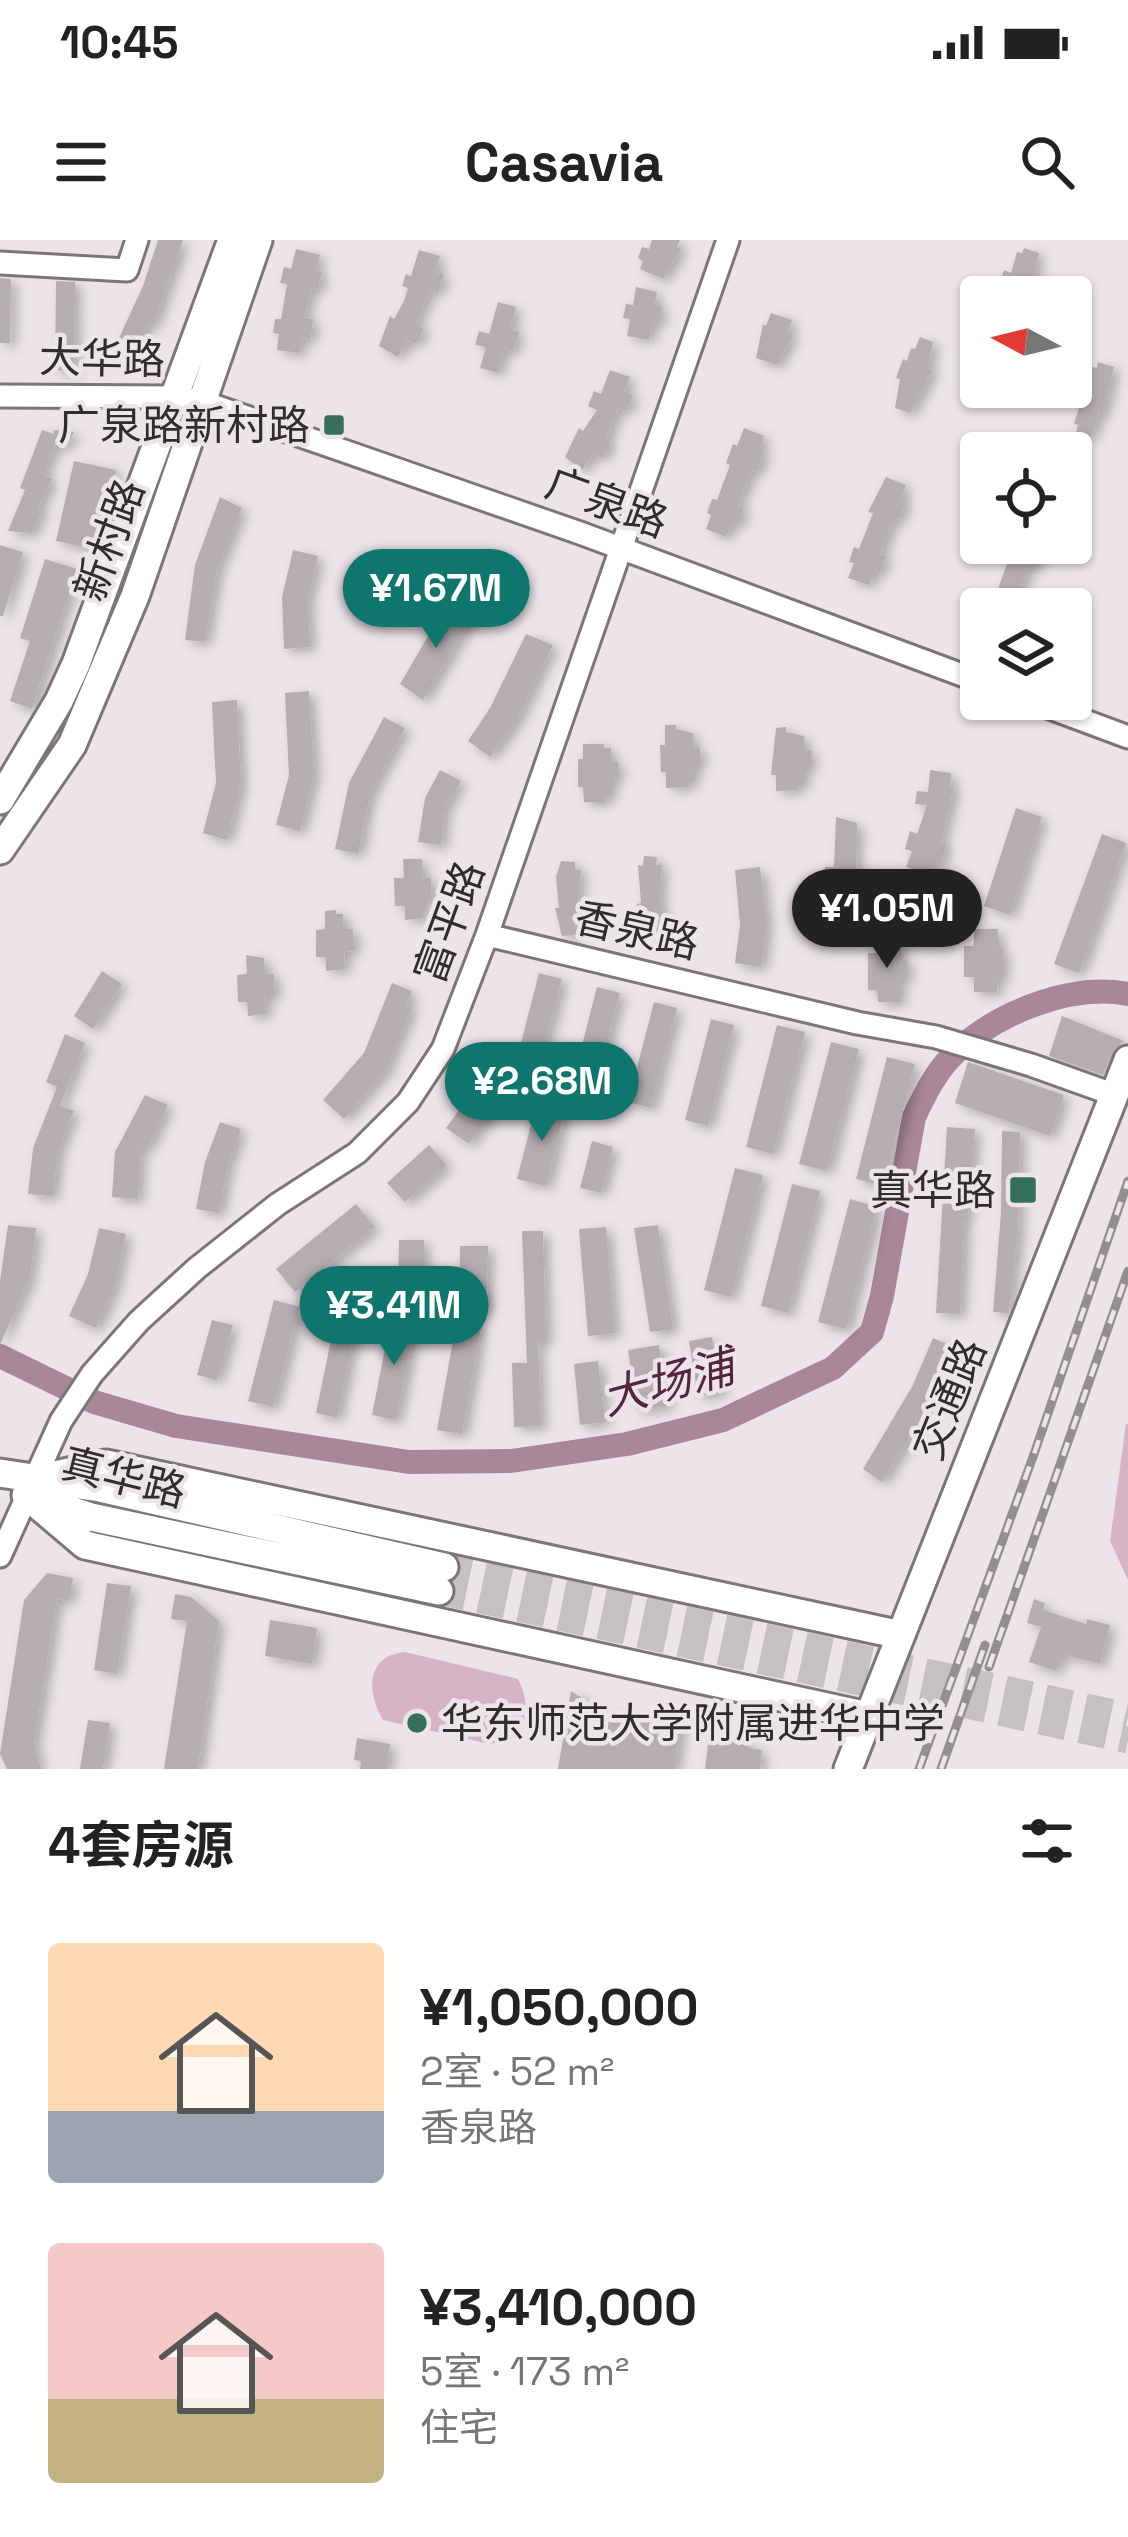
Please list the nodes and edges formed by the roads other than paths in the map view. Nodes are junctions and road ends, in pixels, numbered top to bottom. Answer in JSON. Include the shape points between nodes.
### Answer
{"nodes":[{"id":1,"x":137,"y":240,"type":"edge"},
{"id":2,"x":232,"y":240,"type":"edge"},
{"id":3,"x":258,"y":240,"type":"edge"},
{"id":4,"x":728,"y":240,"type":"edge"},
{"id":5,"x":0,"y":263,"type":"edge"},
{"id":6,"x":0,"y":396,"type":"edge"},
{"id":7,"x":189,"y":400,"type":"junction"},
{"id":8,"x":619,"y":548,"type":"junction"},
{"id":9,"x":960,"y":674,"type":"edge"},
{"id":10,"x":1082,"y":720,"type":"edge"},
{"id":11,"x":1128,"y":737,"type":"edge"},
{"id":12,"x":0,"y":800,"type":"edge"},
{"id":13,"x":0,"y":850,"type":"edge"},
{"id":14,"x":488,"y":935,"type":"junction"},
{"id":15,"x":1128,"y":1060,"type":"edge"},
{"id":16,"x":1115,"y":1096,"type":"junction"},
{"id":17,"x":0,"y":1473,"type":"edge"},
{"id":18,"x":19,"y":1488,"type":"edge"},
{"id":19,"x":0,"y":1556,"type":"edge"},
{"id":20,"x":442,"y":1579,"type":"tunnel mouth"},
{"id":21,"x":901,"y":1635,"type":"junction"},
{"id":22,"x":868,"y":1716,"type":"junction"},
{"id":23,"x":848,"y":1769,"type":"edge"}],
"edges":[{"from":1,"to":5,"type":"street","via":[[127,270]]},
{"from":2,"to":7,"type":"main road","name":"新村路"},
{"from":3,"to":7,"type":"main road","name":"新村路"},
{"from":4,"to":8,"type":"street","name":"富平路"},
{"from":6,"to":7,"type":"street","name":"大华路"},
{"from":7,"to":8,"type":"street","name":"广泉路"},
{"from":7,"to":12,"type":"main road","name":"新村路","via":[[59,701]]},
{"from":7,"to":13,"type":"main road","name":"新村路","via":[[134,596],[72,745]]},
{"from":8,"to":9,"type":"street","name":"广泉路"},
{"from":8,"to":14,"type":"street","name":"富平路"},
{"from":10,"to":11,"type":"street"},
{"from":14,"to":16,"type":"street","name":"香泉路","via":[[953,1042]]},
{"from":14,"to":18,"type":"street","name":"富平路","via":[[443,1049],[408,1102],[357,1154],[278,1204],[139,1321],[92,1374]]},
{"from":15,"to":16,"type":"main road","name":"交通路"},
{"from":16,"to":21,"type":"main road","name":"交通路"},
{"from":17,"to":18,"type":"main road","name":"真华路"},
{"from":18,"to":19,"type":"street","name":"富平路"},
{"from":18,"to":20,"type":"main road","name":"真华路","via":[[100,1488]]},
{"from":18,"to":21,"type":"main road","via":[[106,1465]]},
{"from":18,"to":22,"type":"main road","via":[[86,1545]]},
{"from":21,"to":22,"type":"main road","name":"交通路"},
{"from":22,"to":23,"type":"main road","name":"交通路"}]}
